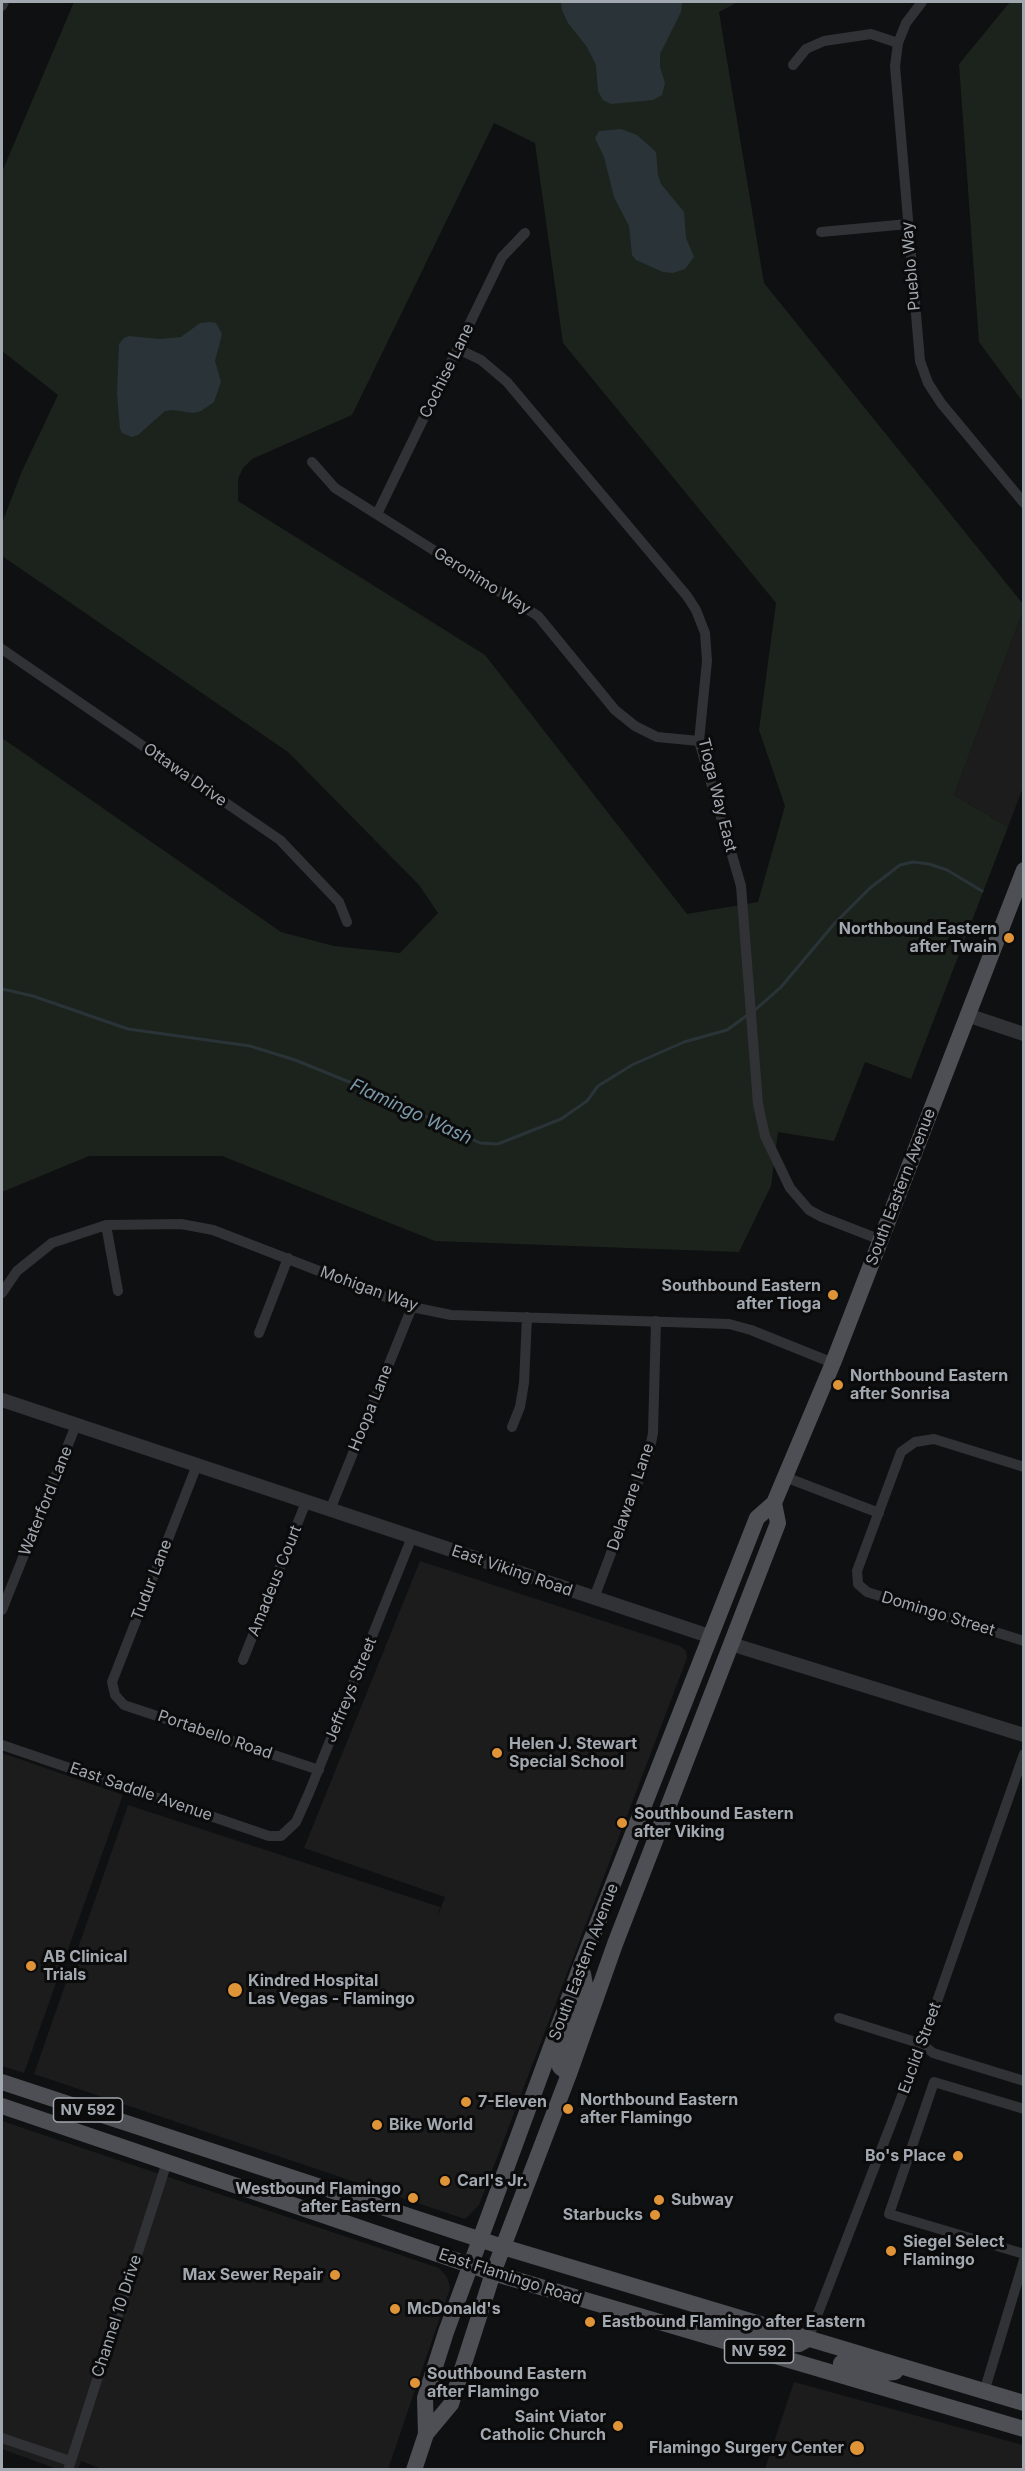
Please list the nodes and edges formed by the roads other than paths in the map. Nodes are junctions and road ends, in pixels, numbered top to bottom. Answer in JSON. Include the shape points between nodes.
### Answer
{"nodes":[{"id":1,"x":4,"y":2,"type":"edge"},
{"id":2,"x":922,"y":2,"type":"edge"},
{"id":3,"x":2,"y":6,"type":"edge"},
{"id":4,"x":898,"y":43,"type":"junction"},
{"id":5,"x":793,"y":65,"type":"dead end"},
{"id":6,"x":908,"y":224,"type":"junction"},
{"id":7,"x":821,"y":232,"type":"dead end"},
{"id":8,"x":525,"y":234,"type":"dead end"},
{"id":9,"x":458,"y":349,"type":"junction"},
{"id":10,"x":312,"y":462,"type":"dead end"},
{"id":11,"x":1023,"y":503,"type":"edge"},
{"id":12,"x":377,"y":514,"type":"junction"},
{"id":13,"x":2,"y":649,"type":"edge"},
{"id":14,"x":699,"y":741,"type":"junction"},
{"id":15,"x":1022,"y":874,"type":"edge"},
{"id":16,"x":347,"y":922,"type":"dead end"},
{"id":17,"x":967,"y":1015,"type":"junction"},
{"id":18,"x":1023,"y":1034,"type":"edge"},
{"id":19,"x":106,"y":1225,"type":"junction"},
{"id":20,"x":881,"y":1240,"type":"junction"},
{"id":21,"x":288,"y":1258,"type":"junction"},
{"id":22,"x":118,"y":1291,"type":"dead end"},
{"id":23,"x":2,"y":1293,"type":"edge"},
{"id":24,"x":412,"y":1307,"type":"junction"},
{"id":25,"x":527,"y":1317,"type":"junction"},
{"id":26,"x":656,"y":1321,"type":"junction"},
{"id":27,"x":259,"y":1333,"type":"dead end"},
{"id":28,"x":833,"y":1363,"type":"junction"},
{"id":29,"x":2,"y":1400,"type":"edge"},
{"id":30,"x":76,"y":1425,"type":"junction"},
{"id":31,"x":512,"y":1427,"type":"dead end"},
{"id":32,"x":197,"y":1465,"type":"junction"},
{"id":33,"x":1023,"y":1467,"type":"edge"},
{"id":34,"x":785,"y":1477,"type":"junction"},
{"id":35,"x":306,"y":1502,"type":"junction"},
{"id":36,"x":774,"y":1503,"type":"junction"},
{"id":37,"x":330,"y":1510,"type":"junction"},
{"id":38,"x":879,"y":1513,"type":"junction"},
{"id":39,"x":412,"y":1537,"type":"junction"},
{"id":40,"x":594,"y":1598,"type":"junction"},
{"id":41,"x":2,"y":1610,"type":"edge"},
{"id":42,"x":709,"y":1636,"type":"junction"},
{"id":43,"x":1023,"y":1641,"type":"edge"},
{"id":44,"x":732,"y":1644,"type":"junction"},
{"id":45,"x":243,"y":1660,"type":"dead end"},
{"id":46,"x":115,"y":1695,"type":"joint"},
{"id":47,"x":1023,"y":1736,"type":"edge"},
{"id":48,"x":2,"y":1745,"type":"edge"},
{"id":49,"x":1023,"y":1754,"type":"edge"},
{"id":50,"x":319,"y":1770,"type":"junction"},
{"id":51,"x":280,"y":1836,"type":"joint"},
{"id":52,"x":580,"y":1968,"type":"junction"},
{"id":53,"x":570,"y":1999,"type":"junction"},
{"id":54,"x":839,"y":2018,"type":"dead end"},
{"id":55,"x":922,"y":2044,"type":"junction"},
{"id":56,"x":578,"y":2049,"type":"junction"},
{"id":57,"x":569,"y":2074,"type":"junction"},
{"id":58,"x":1023,"y":2081,"type":"edge"},
{"id":59,"x":2,"y":2082,"type":"edge"},
{"id":60,"x":2,"y":2106,"type":"edge"},
{"id":61,"x":1023,"y":2109,"type":"edge"},
{"id":62,"x":88,"y":2135,"type":"junction"},
{"id":63,"x":174,"y":2139,"type":"junction"},
{"id":64,"x":238,"y":2161,"type":"junction"},
{"id":65,"x":167,"y":2162,"type":"junction"},
{"id":66,"x":479,"y":2239,"type":"junction"},
{"id":67,"x":503,"y":2247,"type":"junction"},
{"id":68,"x":1023,"y":2254,"type":"edge"},
{"id":69,"x":1023,"y":2260,"type":"edge"},
{"id":70,"x":469,"y":2265,"type":"junction"},
{"id":71,"x":493,"y":2273,"type":"junction"},
{"id":72,"x":686,"y":2330,"type":"junction"},
{"id":73,"x":808,"y":2339,"type":"junction"},
{"id":74,"x":784,"y":2358,"type":"junction"},
{"id":75,"x":904,"y":2368,"type":"junction"},
{"id":76,"x":984,"y":2392,"type":"junction"},
{"id":77,"x":1023,"y":2403,"type":"edge"},
{"id":78,"x":1023,"y":2429,"type":"edge"},
{"id":79,"x":426,"y":2434,"type":"junction"},
{"id":80,"x":2,"y":2438,"type":"edge"},
{"id":81,"x":69,"y":2465,"type":"edge"},
{"id":82,"x":414,"y":2469,"type":"edge"}],
"edges":[{"from":1,"to":3,"type":"street"},
{"from":2,"to":4,"type":"street","name":"Pueblo Way","via":[[906,23]]},
{"from":4,"to":5,"type":"street","via":[[871,34],[824,41],[806,50]]},
{"from":4,"to":6,"type":"street","name":"Pueblo Way","via":[[895,66]]},
{"from":6,"to":7,"type":"street"},
{"from":6,"to":11,"type":"street","name":"Pueblo Way","via":[[920,361],[928,383]]},
{"from":8,"to":9,"type":"street","name":"Cochise Lane","via":[[502,257]]},
{"from":9,"to":12,"type":"street","name":"Cochise Lane"},
{"from":9,"to":14,"type":"street","name":"Tioga Way East","via":[[481,360],[507,382],[696,610],[705,633],[707,661]]},
{"from":10,"to":12,"type":"street","name":"Geronimo Way","via":[[335,488]]},
{"from":12,"to":14,"type":"street","name":"Geronimo Way","via":[[538,616],[615,710],[635,726],[657,737]]},
{"from":13,"to":16,"type":"street","name":"Ottawa Drive","via":[[280,840],[339,902]]},
{"from":14,"to":20,"type":"street","name":"Tioga Way East","via":[[741,886],[758,1104],[765,1136],[790,1188],[809,1210]]},
{"from":15,"to":17,"type":"main road","name":"South Eastern Avenue"},
{"from":17,"to":18,"type":"street"},
{"from":17,"to":20,"type":"main road","name":"South Eastern Avenue"},
{"from":19,"to":21,"type":"street","name":"Mohigan Way","via":[[181,1224],[213,1230]]},
{"from":19,"to":22,"type":"street"},
{"from":19,"to":23,"type":"street","name":"Mohigan Way","via":[[52,1243],[17,1271]]},
{"from":20,"to":28,"type":"main road","name":"South Eastern Avenue"},
{"from":21,"to":24,"type":"street","name":"Mohigan Way"},
{"from":21,"to":27,"type":"street"},
{"from":24,"to":25,"type":"street","name":"Mohigan Way","via":[[452,1315]]},
{"from":24,"to":37,"type":"street","name":"Hoopa Lane"},
{"from":25,"to":26,"type":"street","name":"Mohigan Way"},
{"from":25,"to":31,"type":"street","via":[[524,1383]]},
{"from":26,"to":28,"type":"street","name":"Mohigan Way","via":[[729,1324]]},
{"from":26,"to":40,"type":"street","name":"Delaware Lane","via":[[649,1453]]},
{"from":28,"to":34,"type":"main road","name":"South Eastern Avenue"},
{"from":29,"to":30,"type":"street","name":"East Viking Road"},
{"from":30,"to":32,"type":"street","name":"East Viking Road"},
{"from":30,"to":41,"type":"street","name":"Waterford Lane"},
{"from":32,"to":35,"type":"street","name":"East Viking Road"},
{"from":32,"to":46,"type":"street","name":"Tudur Lane","via":[[112,1682]]},
{"from":33,"to":38,"type":"street","name":"Domingo Street","via":[[934,1439],[915,1442],[901,1452]]},
{"from":34,"to":36,"type":"main road","name":"South Eastern Avenue"},
{"from":34,"to":38,"type":"street"},
{"from":35,"to":37,"type":"street","name":"East Viking Road"},
{"from":35,"to":45,"type":"street","name":"Amadeus Court"},
{"from":36,"to":42,"type":"main road","name":"South Eastern Avenue","via":[[758,1518]]},
{"from":36,"to":44,"type":"main road","name":"South Eastern Avenue","via":[[778,1523]]},
{"from":37,"to":39,"type":"street","name":"East Viking Road"},
{"from":38,"to":43,"type":"street","name":"Domingo Street","via":[[857,1571],[858,1584],[867,1592]]},
{"from":39,"to":40,"type":"street","name":"East Viking Road"},
{"from":39,"to":50,"type":"street","name":"Jeffreys Street"},
{"from":40,"to":42,"type":"street","name":"East Viking Road"},
{"from":42,"to":44,"type":"street","name":"East Viking Road"},
{"from":42,"to":52,"type":"main road","name":"South Eastern Avenue"},
{"from":44,"to":47,"type":"street","name":"East Viking Road"},
{"from":44,"to":56,"type":"main road","name":"South Eastern Avenue"},
{"from":46,"to":50,"type":"street","name":"Portabello Road","via":[[124,1705]]},
{"from":48,"to":51,"type":"street","name":"East Saddle Avenue","via":[[269,1836]]},
{"from":49,"to":55,"type":"street","name":"Euclid Street"},
{"from":50,"to":51,"type":"street","name":"Jeffreys Street","via":[[296,1822]]},
{"from":52,"to":53,"type":"main road","name":"South Eastern Avenue"},
{"from":52,"to":56,"type":"main road","via":[[585,1985],[577,2021]]},
{"from":53,"to":57,"type":"main road","via":[[569,2028],[560,2067]]},
{"from":53,"to":66,"type":"main road","name":"South Eastern Avenue"},
{"from":54,"to":55,"type":"street"},
{"from":55,"to":58,"type":"street","via":[[933,2054]]},
{"from":55,"to":73,"type":"street","name":"Euclid Street"},
{"from":56,"to":57,"type":"main road","name":"South Eastern Avenue"},
{"from":57,"to":67,"type":"main road","name":"South Eastern Avenue"},
{"from":59,"to":63,"type":"main road","name":"East Flamingo Road","number":"NV 592"},
{"from":60,"to":62,"type":"main road","name":"East Flamingo Road","number":"NV 592"},
{"from":61,"to":68,"type":"street","via":[[934,2082],[889,2214]]},
{"from":62,"to":63,"type":"main road","via":[[124,2138],[155,2148]]},
{"from":62,"to":65,"type":"main road","name":"East Flamingo Road","number":"NV 592"},
{"from":63,"to":64,"type":"main road","name":"East Flamingo Road","number":"NV 592"},
{"from":64,"to":65,"type":"main road","via":[[219,2168],[180,2156]]},
{"from":64,"to":66,"type":"main road","name":"East Flamingo Road","number":"NV 592"},
{"from":65,"to":70,"type":"main road","name":"East Flamingo Road","number":"NV 592"},
{"from":65,"to":81,"type":"street","name":"Channel 10 Drive"},
{"from":66,"to":67,"type":"main road","name":"East Flamingo Road","number":"NV 592"},
{"from":66,"to":70,"type":"main road","name":"South Eastern Avenue"},
{"from":67,"to":71,"type":"main road","name":"South Eastern Avenue"},
{"from":67,"to":73,"type":"main road","name":"East Flamingo Road","number":"NV 592"},
{"from":69,"to":76,"type":"street"},
{"from":70,"to":71,"type":"main road","name":"East Flamingo Road","number":"NV 592"},
{"from":70,"to":79,"type":"main road","name":"South Eastern Avenue","via":[[424,2398]]},
{"from":71,"to":72,"type":"main road","name":"East Flamingo Road","number":"NV 592"},
{"from":71,"to":79,"type":"main road","name":"South Eastern Avenue","via":[[451,2404]]},
{"from":72,"to":73,"type":"main road","via":[[709,2325],[784,2345]]},
{"from":72,"to":74,"type":"main road","name":"East Flamingo Road","number":"NV 592"},
{"from":73,"to":75,"type":"main road","name":"East Flamingo Road","number":"NV 592"},
{"from":74,"to":75,"type":"main road","via":[[818,2355],[884,2373]]},
{"from":74,"to":78,"type":"main road","name":"East Flamingo Road","number":"NV 592"},
{"from":75,"to":76,"type":"main road","name":"East Flamingo Road","number":"NV 592"},
{"from":76,"to":77,"type":"main road","name":"East Flamingo Road","number":"NV 592"},
{"from":79,"to":82,"type":"main road","name":"South Eastern Avenue"},
{"from":80,"to":81,"type":"street"}]}
